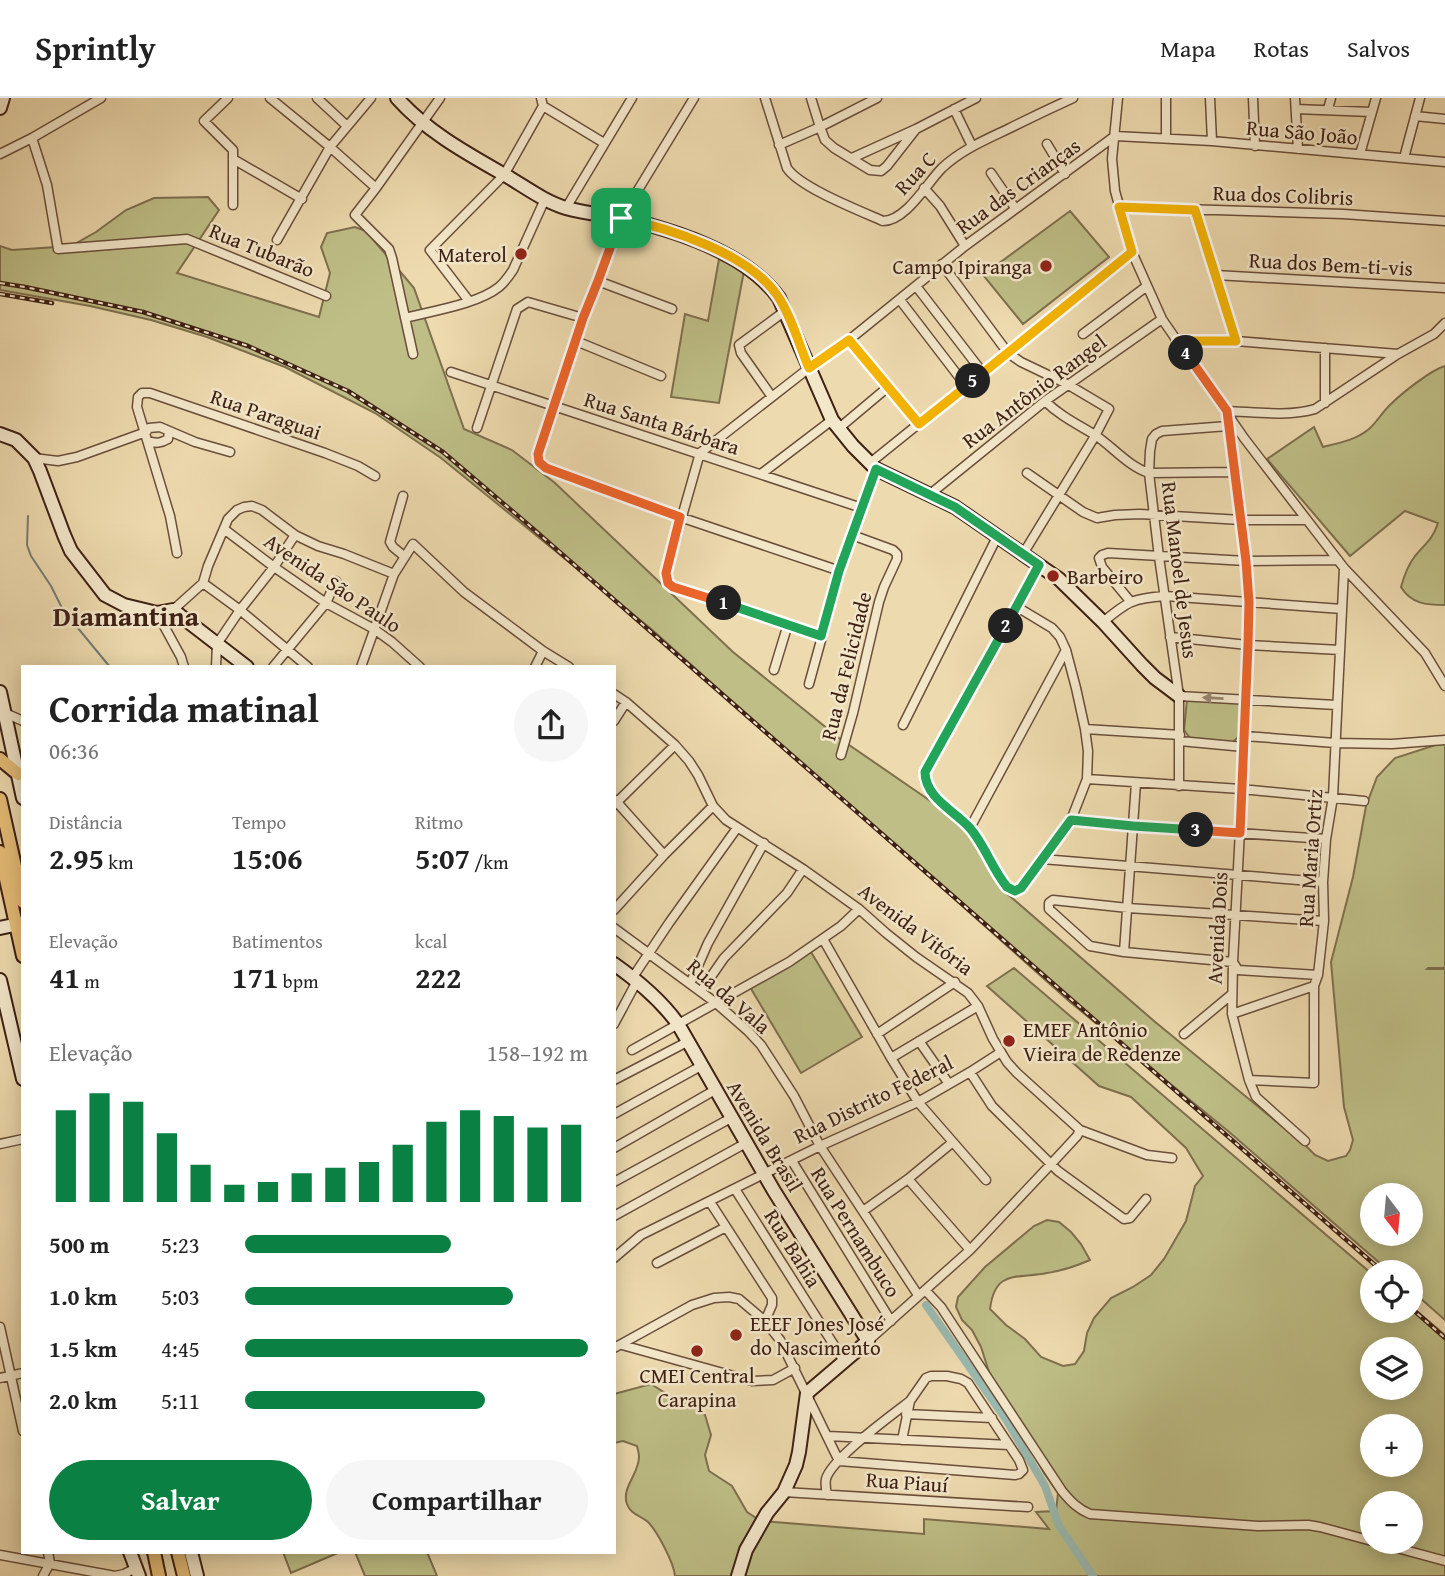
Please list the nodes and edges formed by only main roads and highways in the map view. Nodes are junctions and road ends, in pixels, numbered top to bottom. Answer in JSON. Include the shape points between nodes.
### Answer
{"nodes":[{"id":1,"x":0,"y":759,"type":"edge"},
{"id":2,"x":18,"y":774,"type":"road end"},
{"id":3,"x":0,"y":799,"type":"edge"},
{"id":4,"x":0,"y":852,"type":"edge"},
{"id":5,"x":21,"y":893,"type":"edge"},
{"id":6,"x":19,"y":924,"type":"edge"},
{"id":7,"x":154,"y":1554,"type":"edge"},
{"id":8,"x":182,"y":1554,"type":"edge"},
{"id":9,"x":159,"y":1576,"type":"edge"},
{"id":10,"x":184,"y":1576,"type":"edge"}],
"edges":[{"from":1,"to":2,"type":"main road"},
{"from":3,"to":5,"type":"main road"},
{"from":4,"to":6,"type":"main road"},
{"from":7,"to":9,"type":"main road"},
{"from":8,"to":10,"type":"main road"}]}
